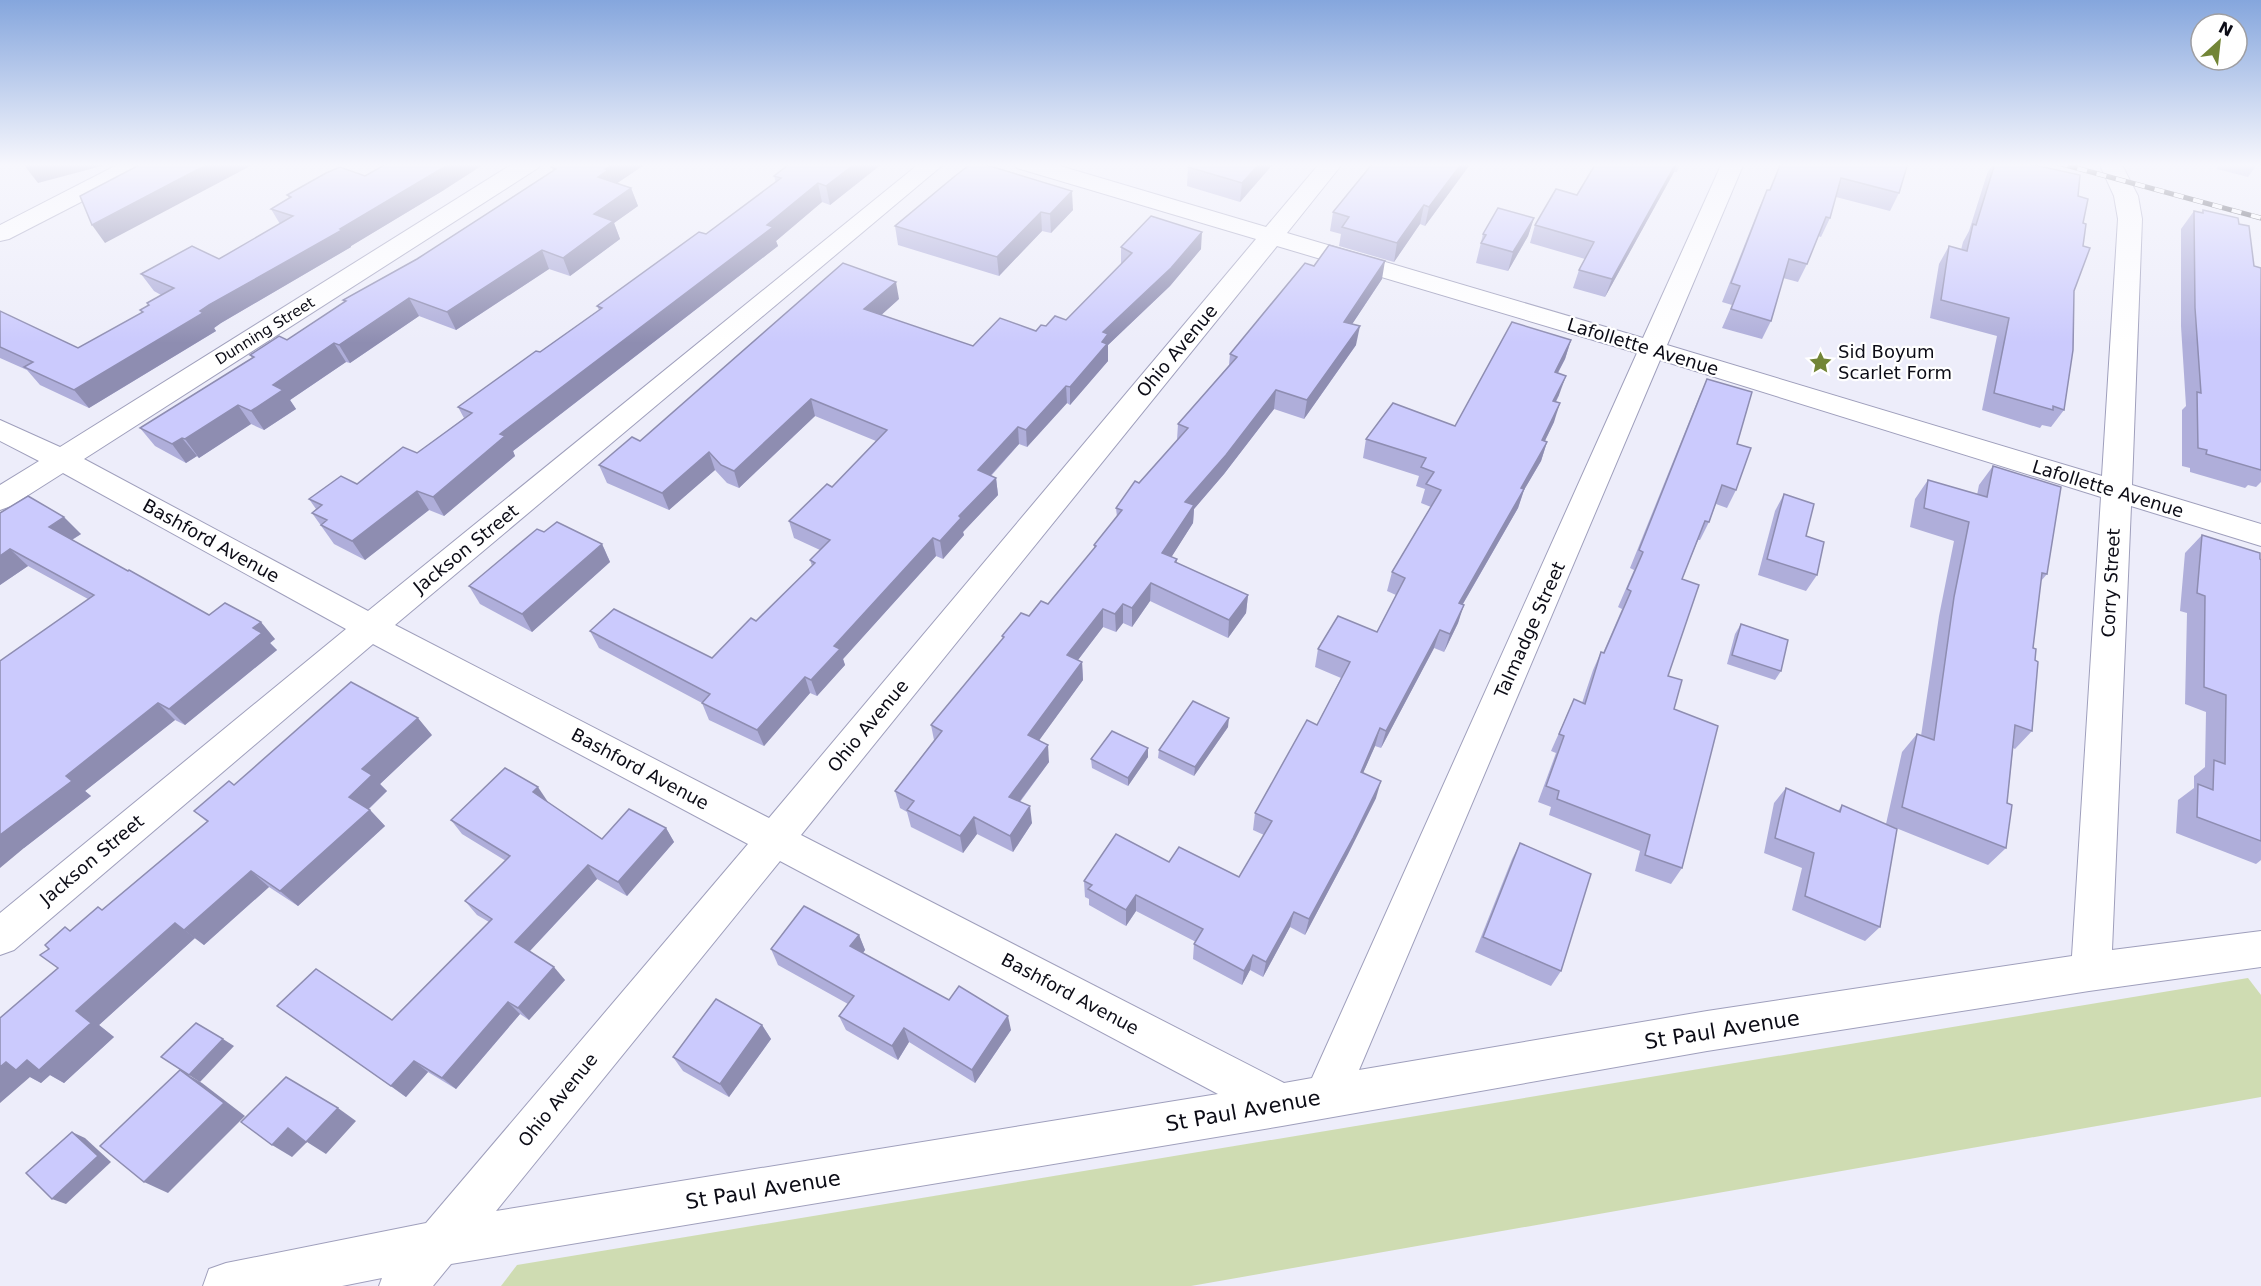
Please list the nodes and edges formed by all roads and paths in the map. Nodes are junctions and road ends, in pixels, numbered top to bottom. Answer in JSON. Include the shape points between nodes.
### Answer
{"nodes":[{"id":1,"x":22,"y":223,"type":"edge"},
{"id":2,"x":435,"y":223,"type":"edge"},
{"id":3,"x":861,"y":223,"type":"edge"},
{"id":4,"x":1231,"y":223,"type":"edge"},
{"id":5,"x":1282,"y":223,"type":"edge"},
{"id":6,"x":1707,"y":223,"type":"edge"},
{"id":7,"x":2129,"y":223,"type":"edge"},
{"id":8,"x":0,"y":234,"type":"edge"},
{"id":9,"x":1272,"y":235,"type":"junction"},
{"id":10,"x":1653,"y":350,"type":"junction"},
{"id":11,"x":0,"y":429,"type":"edge"},
{"id":12,"x":61,"y":459,"type":"junction"},
{"id":13,"x":2115,"y":491,"type":"junction"},
{"id":14,"x":0,"y":499,"type":"edge"},
{"id":15,"x":2261,"y":535,"type":"edge"},
{"id":16,"x":372,"y":626,"type":"junction"},
{"id":17,"x":774,"y":839,"type":"junction"},
{"id":18,"x":0,"y":937,"type":"edge"},
{"id":19,"x":2261,"y":949,"type":"edge"},
{"id":20,"x":2089,"y":972,"type":"junction"},
{"id":21,"x":1326,"y":1097,"type":"junction"},
{"id":22,"x":1282,"y":1105,"type":"junction"},
{"id":23,"x":441,"y":1243,"type":"junction"},
{"id":24,"x":226,"y":1286,"type":"edge"},
{"id":25,"x":402,"y":1286,"type":"edge"}],
"edges":[{"from":1,"to":8,"type":"street"},
{"from":2,"to":12,"type":"street","name":"Dunning Street"},
{"from":3,"to":16,"type":"street","name":"Jackson Street"},
{"from":4,"to":9,"type":"street","name":"Lafollette Avenue"},
{"from":5,"to":9,"type":"street","name":"Ohio Avenue"},
{"from":6,"to":10,"type":"street","name":"Talmadge Street"},
{"from":7,"to":13,"type":"street","name":"Corry Street"},
{"from":9,"to":10,"type":"street","name":"Lafollette Avenue"},
{"from":9,"to":17,"type":"street","name":"Ohio Avenue"},
{"from":10,"to":13,"type":"street","name":"Lafollette Avenue"},
{"from":10,"to":21,"type":"street","name":"Talmadge Street"},
{"from":11,"to":12,"type":"street","name":"Bashford Avenue"},
{"from":12,"to":14,"type":"street","name":"Dunning Street"},
{"from":12,"to":16,"type":"street","name":"Bashford Avenue"},
{"from":13,"to":15,"type":"street","name":"Lafollette Avenue"},
{"from":13,"to":20,"type":"street","name":"Corry Street"},
{"from":16,"to":17,"type":"street","name":"Bashford Avenue"},
{"from":16,"to":18,"type":"street","name":"Jackson Street"},
{"from":17,"to":22,"type":"street","name":"Bashford Avenue"},
{"from":17,"to":23,"type":"street","name":"Ohio Avenue"},
{"from":19,"to":20,"type":"street","name":"St Paul Avenue"},
{"from":20,"to":21,"type":"street","name":"St Paul Avenue","via":[[1707,1031]]},
{"from":21,"to":22,"type":"street","name":"St Paul Avenue"},
{"from":22,"to":23,"type":"street","name":"St Paul Avenue"},
{"from":23,"to":24,"type":"street","name":"St Paul Avenue"},
{"from":23,"to":25,"type":"street","name":"Ohio Avenue"}]}
